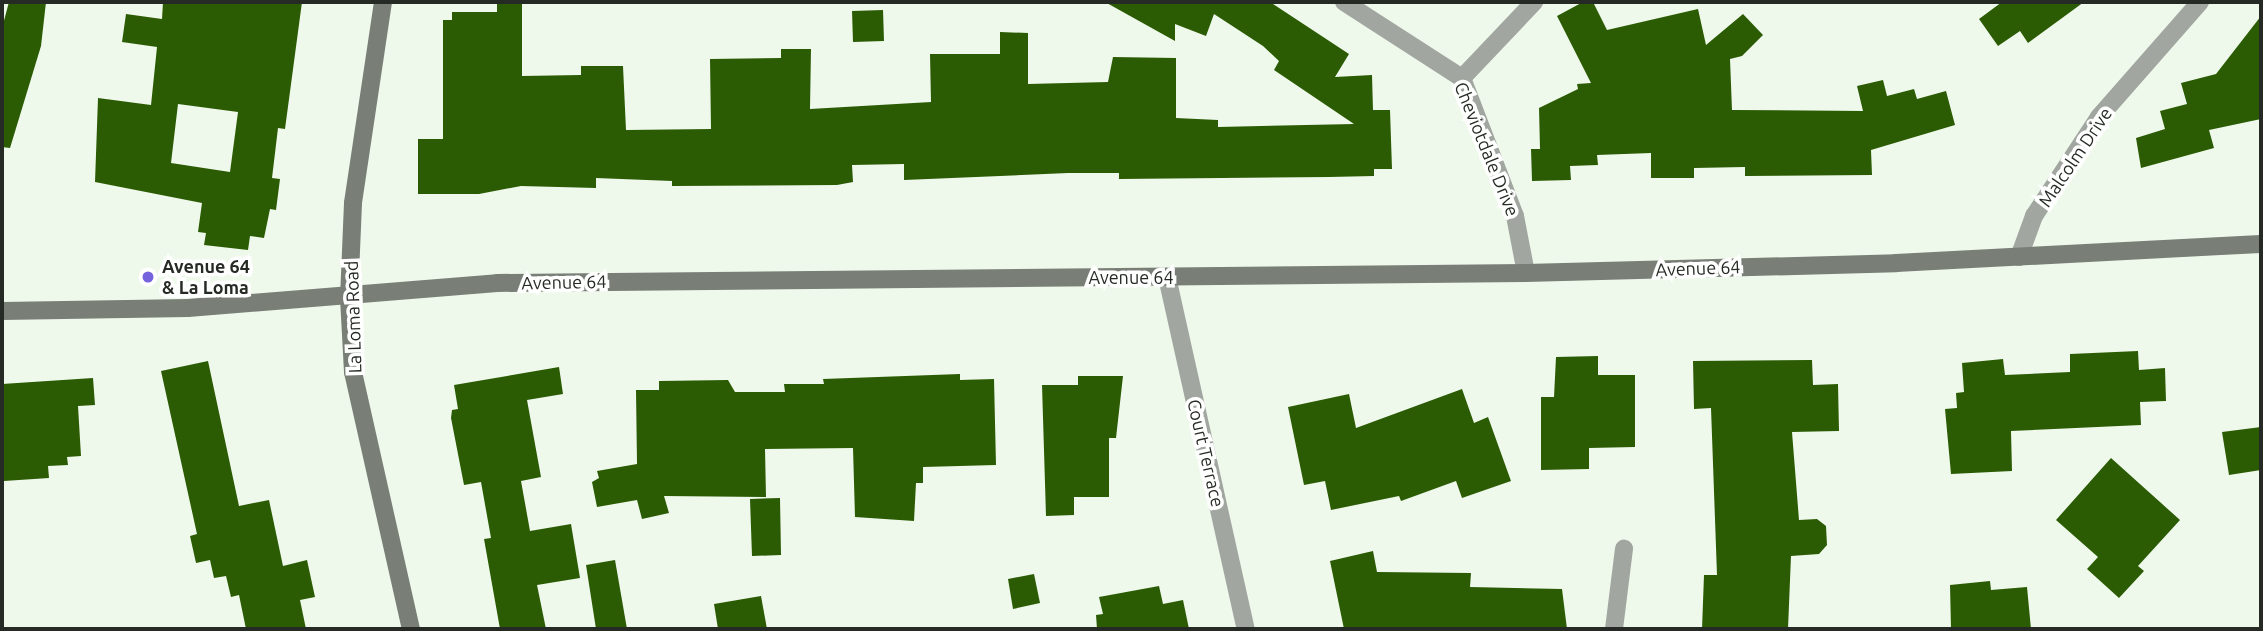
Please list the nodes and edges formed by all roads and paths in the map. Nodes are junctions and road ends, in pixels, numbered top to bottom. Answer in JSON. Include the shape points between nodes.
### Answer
{"nodes":[{"id":1,"x":383,"y":2,"type":"edge"},
{"id":2,"x":1344,"y":2,"type":"edge"},
{"id":3,"x":1534,"y":2,"type":"edge"},
{"id":4,"x":2200,"y":2,"type":"edge"},
{"id":5,"x":1462,"y":78,"type":"junction"},
{"id":6,"x":2261,"y":244,"type":"edge"},
{"id":7,"x":2019,"y":257,"type":"junction"},
{"id":8,"x":1526,"y":273,"type":"junction"},
{"id":9,"x":1167,"y":277,"type":"junction"},
{"id":10,"x":349,"y":298,"type":"junction"},
{"id":11,"x":2,"y":311,"type":"edge"},
{"id":12,"x":1624,"y":550,"type":"dead end"},
{"id":13,"x":411,"y":629,"type":"edge"},
{"id":14,"x":1246,"y":629,"type":"edge"},
{"id":15,"x":1614,"y":629,"type":"edge"}],
"edges":[{"from":1,"to":10,"type":"street","name":"La Loma Road","via":[[353,203]]},
{"from":2,"to":5,"type":"street","name":"Cheviotdale Drive"},
{"from":3,"to":5,"type":"street"},
{"from":4,"to":7,"type":"street","name":"Malcolm Drive","via":[[2099,117],[2034,216]]},
{"from":5,"to":8,"type":"street","name":"Cheviotdale Drive","via":[[1515,216]]},
{"from":6,"to":7,"type":"street","name":"Avenue 64"},
{"from":7,"to":8,"type":"street","name":"Avenue 64"},
{"from":8,"to":9,"type":"street","name":"Avenue 64"},
{"from":9,"to":10,"type":"street","name":"Avenue 64","via":[[496,283]]},
{"from":9,"to":14,"type":"street","name":"Court Terrace"},
{"from":10,"to":11,"type":"street","name":"Avenue 64","via":[[188,308]]},
{"from":10,"to":13,"type":"street","name":"La Loma Road","via":[[353,372]]},
{"from":12,"to":15,"type":"street"}]}
